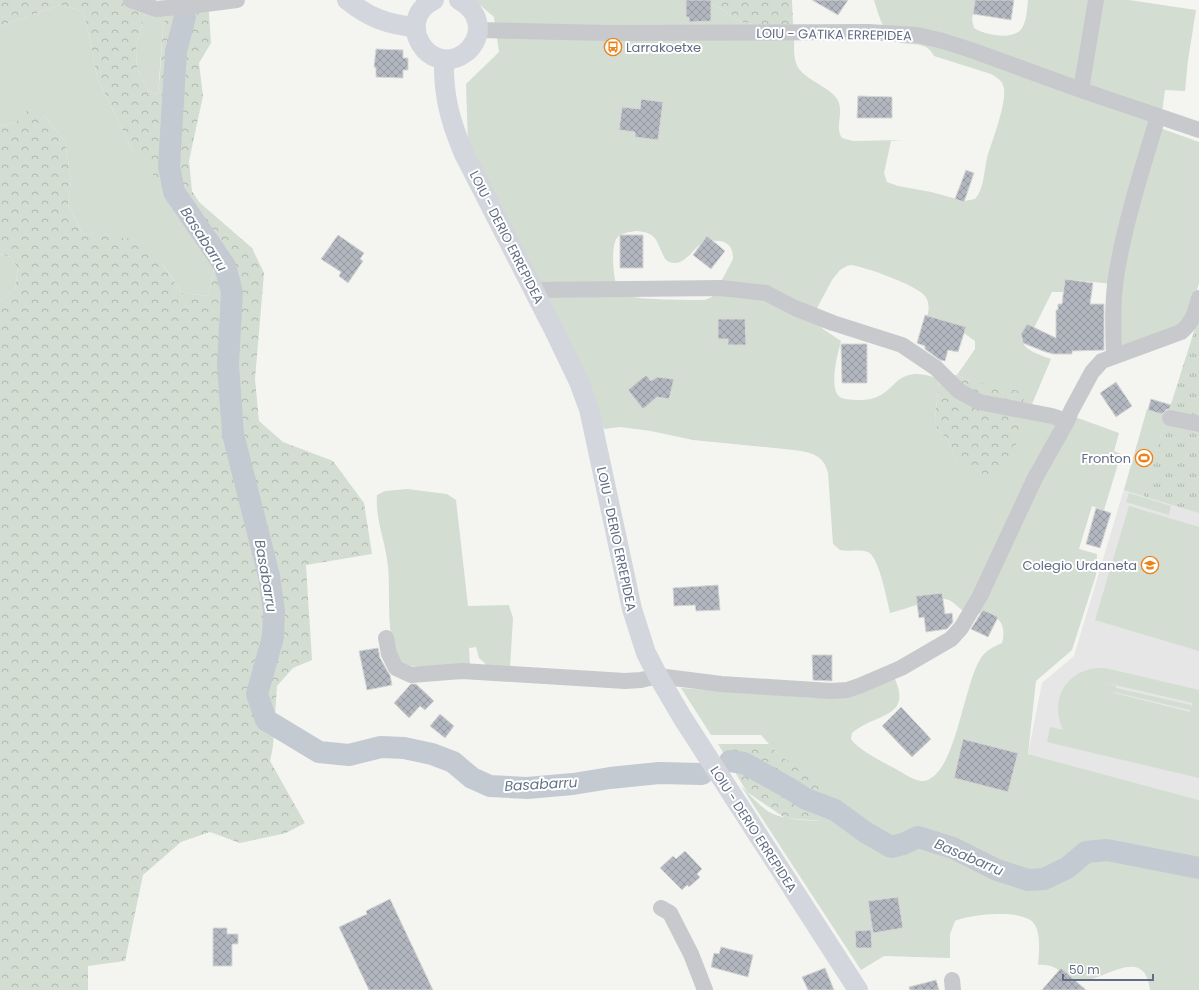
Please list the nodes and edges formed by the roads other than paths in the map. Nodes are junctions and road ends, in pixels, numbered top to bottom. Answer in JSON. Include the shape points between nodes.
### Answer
{"nodes":[{"id":1,"x":131,"y":0,"type":"edge"},
{"id":2,"x":236,"y":0,"type":"edge"},
{"id":3,"x":346,"y":0,"type":"edge"},
{"id":4,"x":434,"y":0,"type":"edge"},
{"id":5,"x":459,"y":0,"type":"edge"},
{"id":6,"x":1096,"y":0,"type":"edge"},
{"id":7,"x":416,"y":27,"type":"junction"},
{"id":8,"x":478,"y":30,"type":"junction"},
{"id":9,"x":444,"y":59,"type":"junction"},
{"id":10,"x":1081,"y":90,"type":"junction"},
{"id":11,"x":1158,"y":116,"type":"junction"},
{"id":12,"x":1199,"y":130,"type":"edge"},
{"id":13,"x":534,"y":290,"type":"junction"},
{"id":14,"x":1199,"y":298,"type":"edge"},
{"id":15,"x":1114,"y":356,"type":"junction"},
{"id":16,"x":1170,"y":418,"type":"dead end"},
{"id":17,"x":1067,"y":421,"type":"junction"},
{"id":18,"x":1199,"y":424,"type":"edge"},
{"id":19,"x":386,"y":638,"type":"dead end"},
{"id":20,"x":658,"y":676,"type":"junction"},
{"id":21,"x":661,"y":908,"type":"dead end"},
{"id":22,"x":705,"y":990,"type":"edge"},
{"id":23,"x":858,"y":990,"type":"edge"}],
"edges":[{"from":1,"to":2,"type":"street","via":[[156,9]]},
{"from":3,"to":7,"type":"main road","via":[[386,22]]},
{"from":4,"to":7,"type":"main road","via":[[422,9]]},
{"from":5,"to":8,"type":"main road","via":[[472,11],[477,20]]},
{"from":6,"to":10,"type":"street"},
{"from":7,"to":9,"type":"main road","via":[[423,48],[435,57]]},
{"from":8,"to":9,"type":"main road","via":[[473,46],[467,52],[456,58]]},
{"from":8,"to":10,"type":"street","name":"LOIU - GATIKA ERREPIDEA","via":[[608,33],[868,32],[917,35],[972,50]]},
{"from":9,"to":13,"type":"main road","name":"LOIU - DERIO ERREPIDEA","via":[[443,79],[454,130]]},
{"from":10,"to":11,"type":"street","name":"LOIU - GATIKA ERREPIDEA"},
{"from":11,"to":12,"type":"street","name":"LOIU - GATIKA ERREPIDEA"},
{"from":11,"to":15,"type":"street","via":[[1132,204],[1116,272],[1112,312]]},
{"from":13,"to":17,"type":"street","via":[[721,288],[766,293],[833,323],[902,345],[936,368],[959,391],[979,402]]},
{"from":13,"to":20,"type":"main road","name":"LOIU - DERIO ERREPIDEA","via":[[579,382],[589,409],[632,609],[646,653]]},
{"from":14,"to":15,"type":"street","via":[[1192,320],[1181,332]]},
{"from":15,"to":17,"type":"street","via":[[1102,361],[1092,372]]},
{"from":16,"to":18,"type":"street"},
{"from":17,"to":20,"type":"street","via":[[1035,478],[980,596],[961,628],[951,639],[901,668],[847,690],[722,684]]},
{"from":19,"to":20,"type":"street","via":[[389,654],[396,668],[411,675],[462,671],[625,681]]},
{"from":20,"to":23,"type":"main road","name":"LOIU - DERIO ERREPIDEA"},
{"from":21,"to":22,"type":"street","via":[[670,913],[691,954]]}]}
